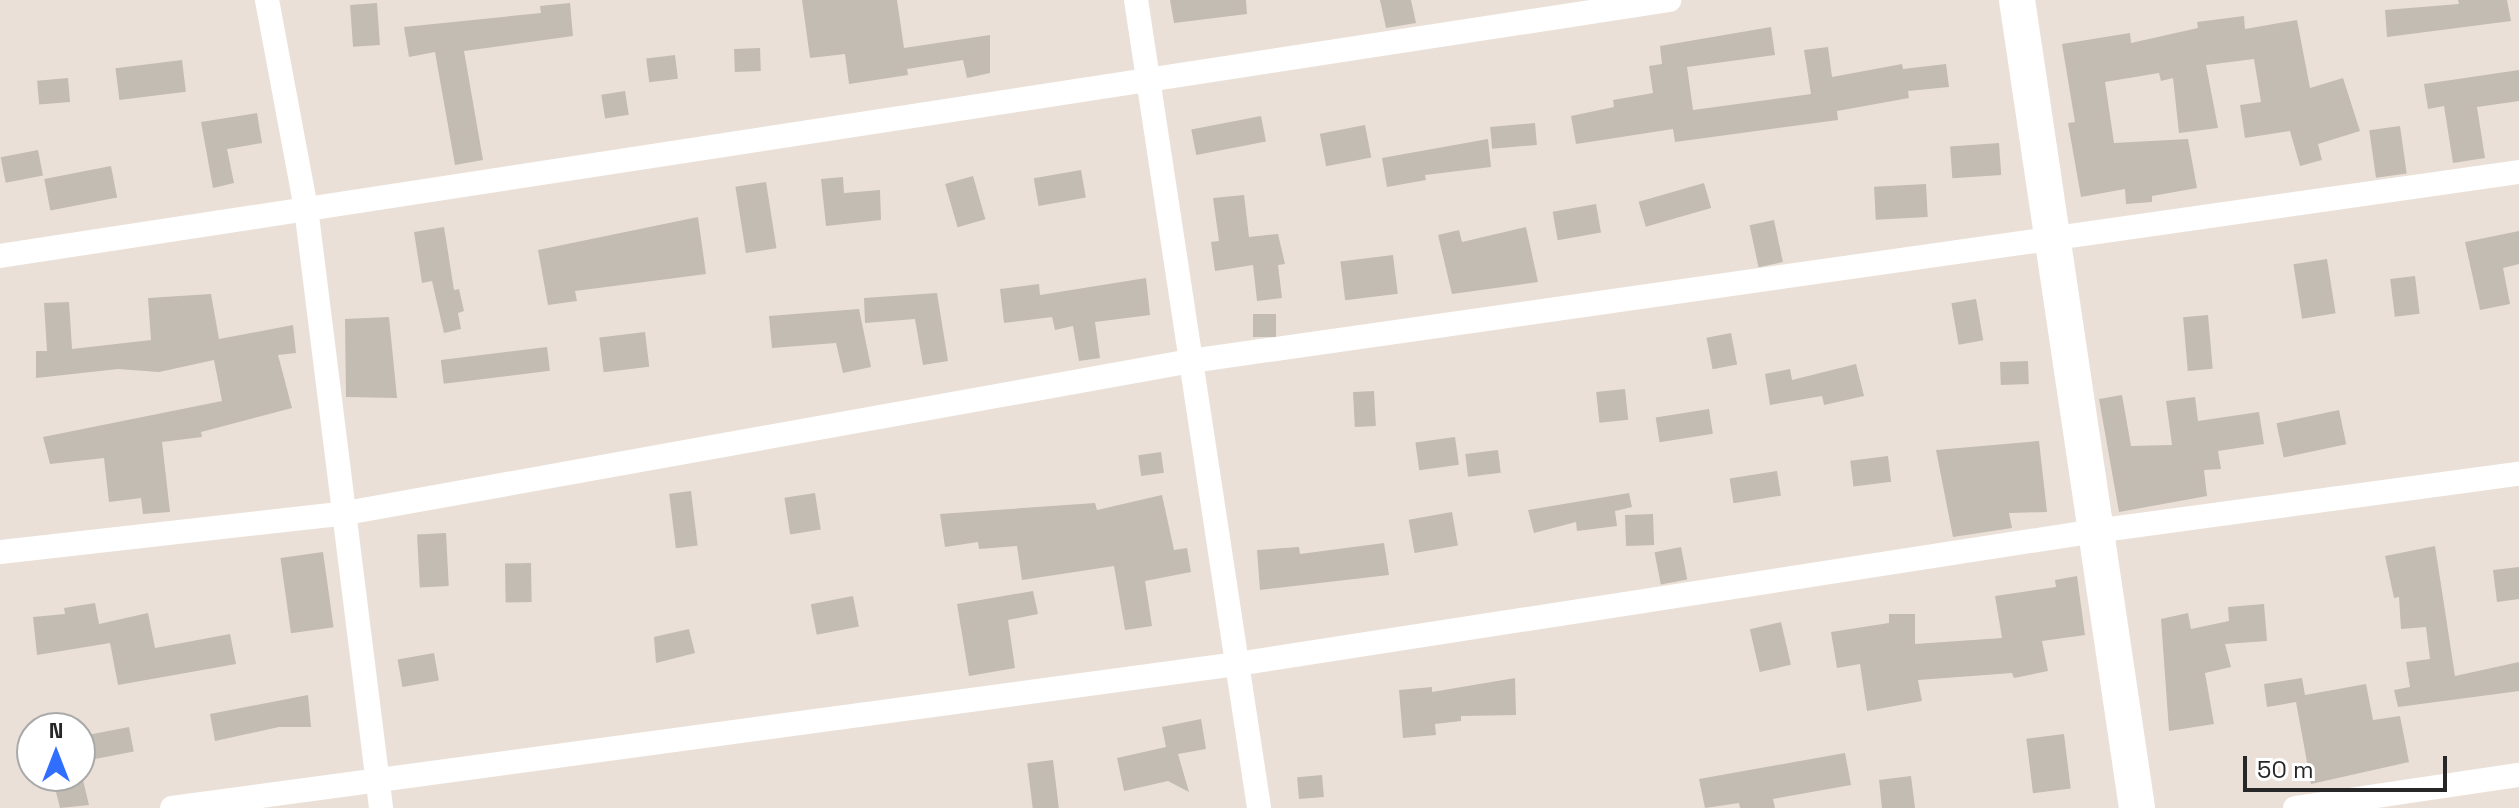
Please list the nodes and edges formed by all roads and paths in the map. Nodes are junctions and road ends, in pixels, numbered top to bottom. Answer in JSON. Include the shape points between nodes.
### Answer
{"nodes":[{"id":1,"x":267,"y":0,"type":"edge"},
{"id":2,"x":1136,"y":0,"type":"edge"},
{"id":3,"x":1669,"y":0,"type":"edge"},
{"id":4,"x":2017,"y":0,"type":"edge"},
{"id":5,"x":1149,"y":84,"type":"junction"},
{"id":6,"x":2519,"y":172,"type":"edge"},
{"id":7,"x":306,"y":208,"type":"junction"},
{"id":8,"x":2052,"y":239,"type":"junction"},
{"id":9,"x":0,"y":256,"type":"edge"},
{"id":10,"x":1191,"y":361,"type":"junction"},
{"id":11,"x":2519,"y":474,"type":"edge"},
{"id":12,"x":346,"y":513,"type":"junction"},
{"id":13,"x":2095,"y":531,"type":"junction"},
{"id":14,"x":0,"y":552,"type":"edge"},
{"id":15,"x":1237,"y":664,"type":"junction"},
{"id":16,"x":2519,"y":775,"type":"edge"},
{"id":17,"x":376,"y":779,"type":"junction"},
{"id":18,"x":172,"y":808,"type":"edge"},
{"id":19,"x":381,"y":808,"type":"edge"},
{"id":20,"x":1259,"y":808,"type":"edge"},
{"id":21,"x":2137,"y":808,"type":"edge"},
{"id":22,"x":2295,"y":808,"type":"edge"}],
"edges":[{"from":1,"to":7,"type":"street"},
{"from":2,"to":5,"type":"street"},
{"from":3,"to":5,"type":"street"},
{"from":4,"to":8,"type":"street"},
{"from":5,"to":7,"type":"street"},
{"from":5,"to":10,"type":"street"},
{"from":6,"to":8,"type":"street"},
{"from":7,"to":9,"type":"street"},
{"from":7,"to":12,"type":"street"},
{"from":8,"to":10,"type":"street"},
{"from":8,"to":13,"type":"street"},
{"from":10,"to":12,"type":"street"},
{"from":10,"to":15,"type":"street"},
{"from":11,"to":13,"type":"street"},
{"from":12,"to":14,"type":"street"},
{"from":12,"to":17,"type":"street"},
{"from":13,"to":15,"type":"street"},
{"from":13,"to":21,"type":"street"},
{"from":15,"to":17,"type":"street"},
{"from":15,"to":20,"type":"street"},
{"from":16,"to":22,"type":"street"},
{"from":17,"to":18,"type":"street"},
{"from":17,"to":19,"type":"street"}]}
